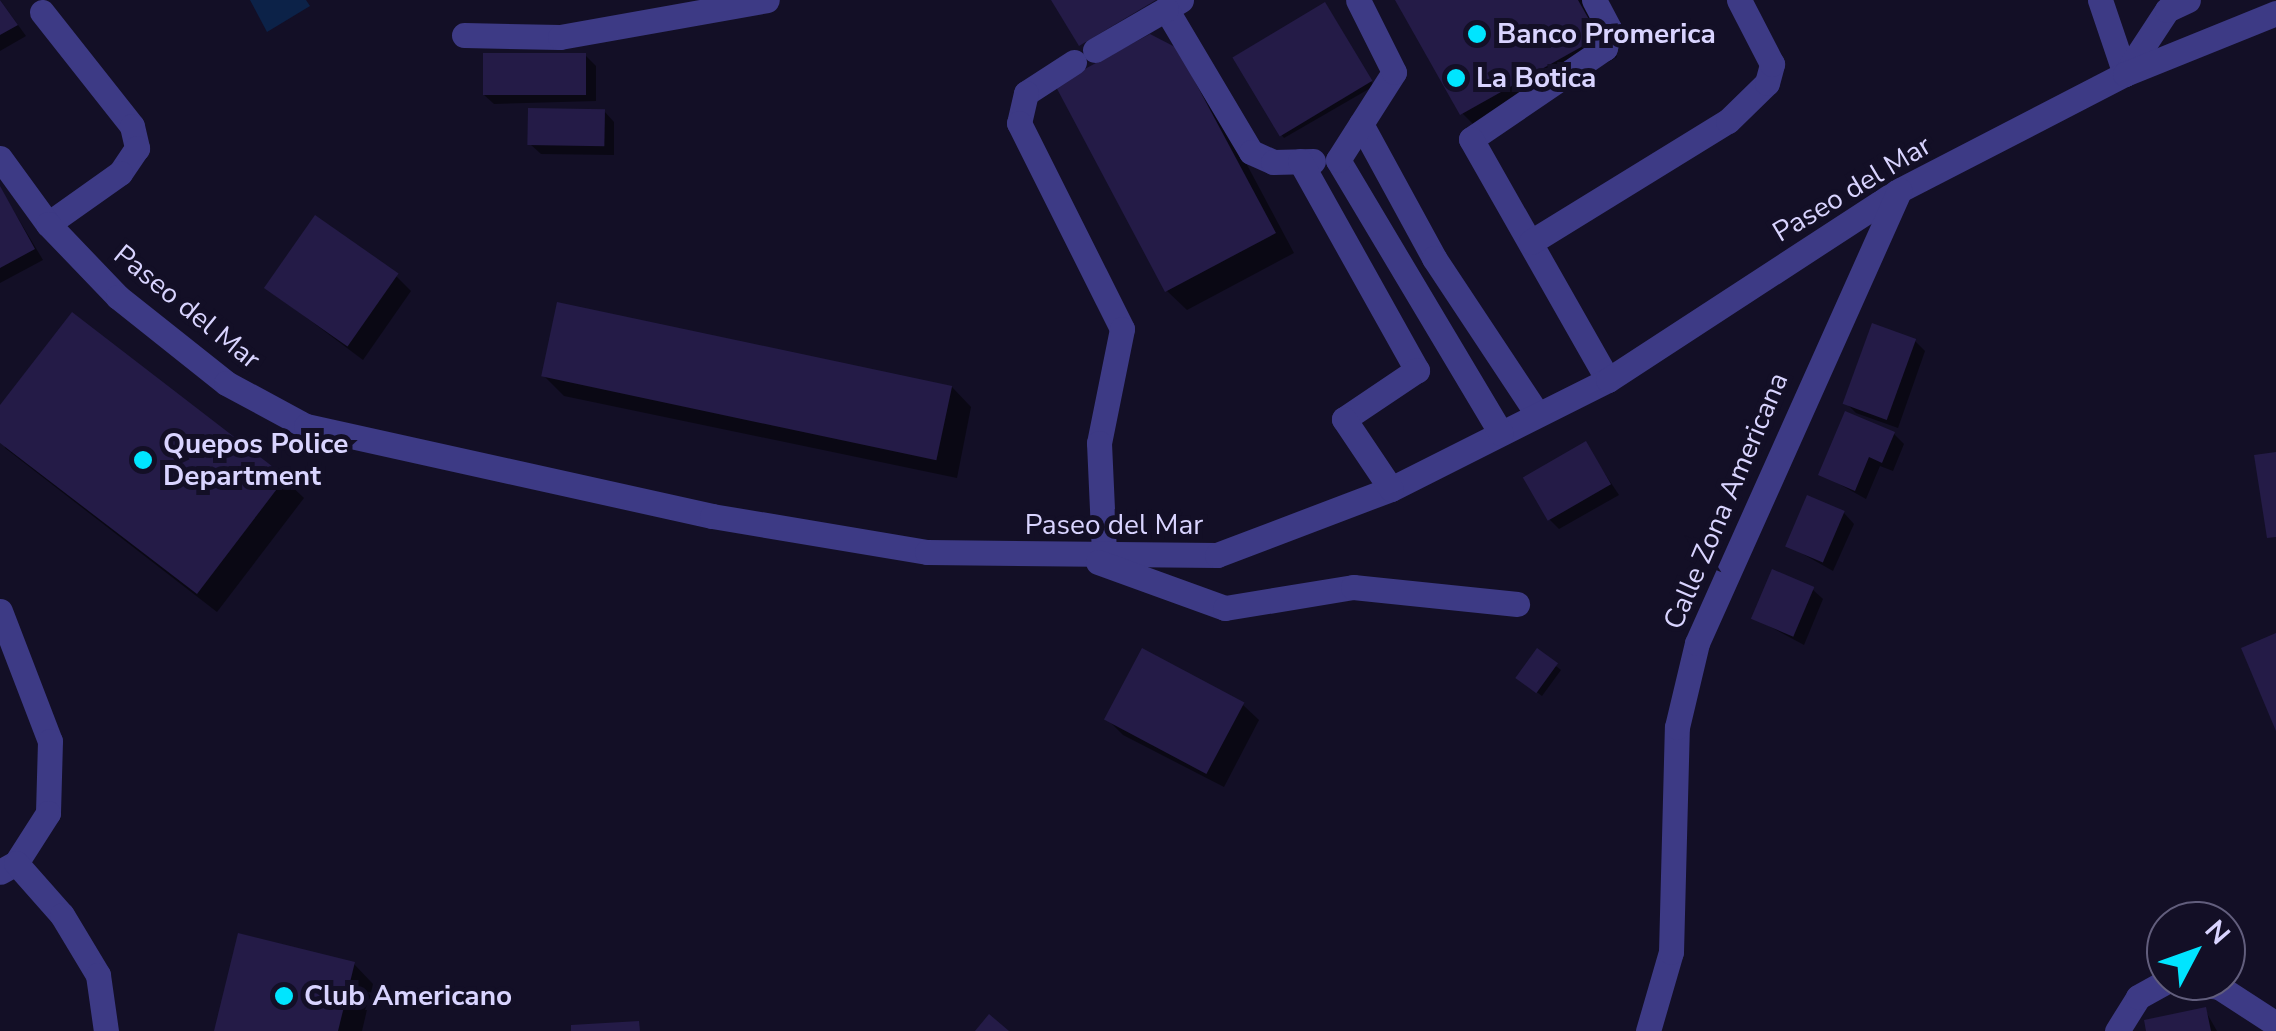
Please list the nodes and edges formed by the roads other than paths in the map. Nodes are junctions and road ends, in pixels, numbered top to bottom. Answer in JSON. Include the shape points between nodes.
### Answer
{"nodes":[{"id":1,"x":768,"y":0,"type":"edge"},
{"id":2,"x":1358,"y":0,"type":"edge"},
{"id":3,"x":1594,"y":0,"type":"edge"},
{"id":4,"x":1739,"y":0,"type":"edge"},
{"id":5,"x":2100,"y":0,"type":"edge"},
{"id":6,"x":2188,"y":0,"type":"edge"},
{"id":7,"x":1173,"y":4,"type":"edge"},
{"id":8,"x":42,"y":12,"type":"dead end"},
{"id":9,"x":2276,"y":12,"type":"edge"},
{"id":10,"x":464,"y":35,"type":"dead end"},
{"id":11,"x":2125,"y":74,"type":"junction"},
{"id":12,"x":1361,"y":124,"type":"junction"},
{"id":13,"x":0,"y":158,"type":"edge"},
{"id":14,"x":1338,"y":160,"type":"junction"},
{"id":15,"x":1300,"y":161,"type":"junction"},
{"id":16,"x":1900,"y":190,"type":"junction"},
{"id":17,"x":48,"y":224,"type":"junction"},
{"id":18,"x":1531,"y":242,"type":"junction"},
{"id":19,"x":1608,"y":380,"type":"junction"},
{"id":20,"x":1536,"y":412,"type":"junction"},
{"id":21,"x":1501,"y":433,"type":"junction"},
{"id":22,"x":1390,"y":489,"type":"junction"},
{"id":23,"x":1097,"y":556,"type":"junction"},
{"id":24,"x":1517,"y":604,"type":"dead end"},
{"id":25,"x":0,"y":611,"type":"edge"},
{"id":26,"x":8,"y":867,"type":"edge"},
{"id":27,"x":2146,"y":993,"type":"edge"},
{"id":28,"x":2240,"y":1001,"type":"edge"},
{"id":29,"x":2276,"y":1024,"type":"edge"},
{"id":30,"x":106,"y":1031,"type":"edge"},
{"id":31,"x":1648,"y":1031,"type":"edge"},
{"id":32,"x":2117,"y":1031,"type":"edge"}],
"edges":[{"from":1,"to":10,"type":"street","via":[[560,37]]},
{"from":2,"to":12,"type":"street","via":[[1394,72]]},
{"from":3,"to":18,"type":"street","via":[[1610,30],[1605,48],[1471,139]]},
{"from":4,"to":18,"type":"street","via":[[1772,64],[1768,83],[1728,121]]},
{"from":5,"to":11,"type":"street"},
{"from":6,"to":11,"type":"street","name":"Paseo del Mar","via":[[2168,10]]},
{"from":7,"to":15,"type":"street","via":[[1251,152],[1274,162]]},
{"from":7,"to":23,"type":"street","via":[[1026,93],[1019,123],[1122,329],[1099,443]]},
{"from":8,"to":17,"type":"street","via":[[132,126],[137,148],[120,173]]},
{"from":9,"to":11,"type":"street"},
{"from":11,"to":16,"type":"street","name":"Paseo del Mar"},
{"from":12,"to":14,"type":"street"},
{"from":12,"to":20,"type":"street","via":[[1434,258]]},
{"from":13,"to":17,"type":"street","name":"Paseo del Mar"},
{"from":14,"to":15,"type":"street"},
{"from":14,"to":21,"type":"street"},
{"from":15,"to":22,"type":"street","via":[[1418,370],[1344,419]]},
{"from":16,"to":19,"type":"street","name":"Paseo del Mar"},
{"from":16,"to":31,"type":"street","name":"Calle Zona Americana","via":[[1696,643],[1677,727],[1671,952]]},
{"from":17,"to":23,"type":"street","name":"Paseo del Mar","via":[[118,297],[226,383],[306,426],[927,552]]},
{"from":18,"to":19,"type":"street"},
{"from":19,"to":20,"type":"street","name":"Paseo del Mar"},
{"from":20,"to":21,"type":"street","name":"Paseo del Mar"},
{"from":21,"to":22,"type":"street","name":"Paseo del Mar"},
{"from":22,"to":23,"type":"street","name":"Paseo del Mar","via":[[1217,556]]},
{"from":23,"to":24,"type":"street","via":[[1224,608],[1353,587]]},
{"from":25,"to":26,"type":"street","via":[[50,741],[48,813]]},
{"from":26,"to":30,"type":"street","via":[[62,915],[98,974]]},
{"from":27,"to":32,"type":"street"},
{"from":28,"to":29,"type":"street"}]}
